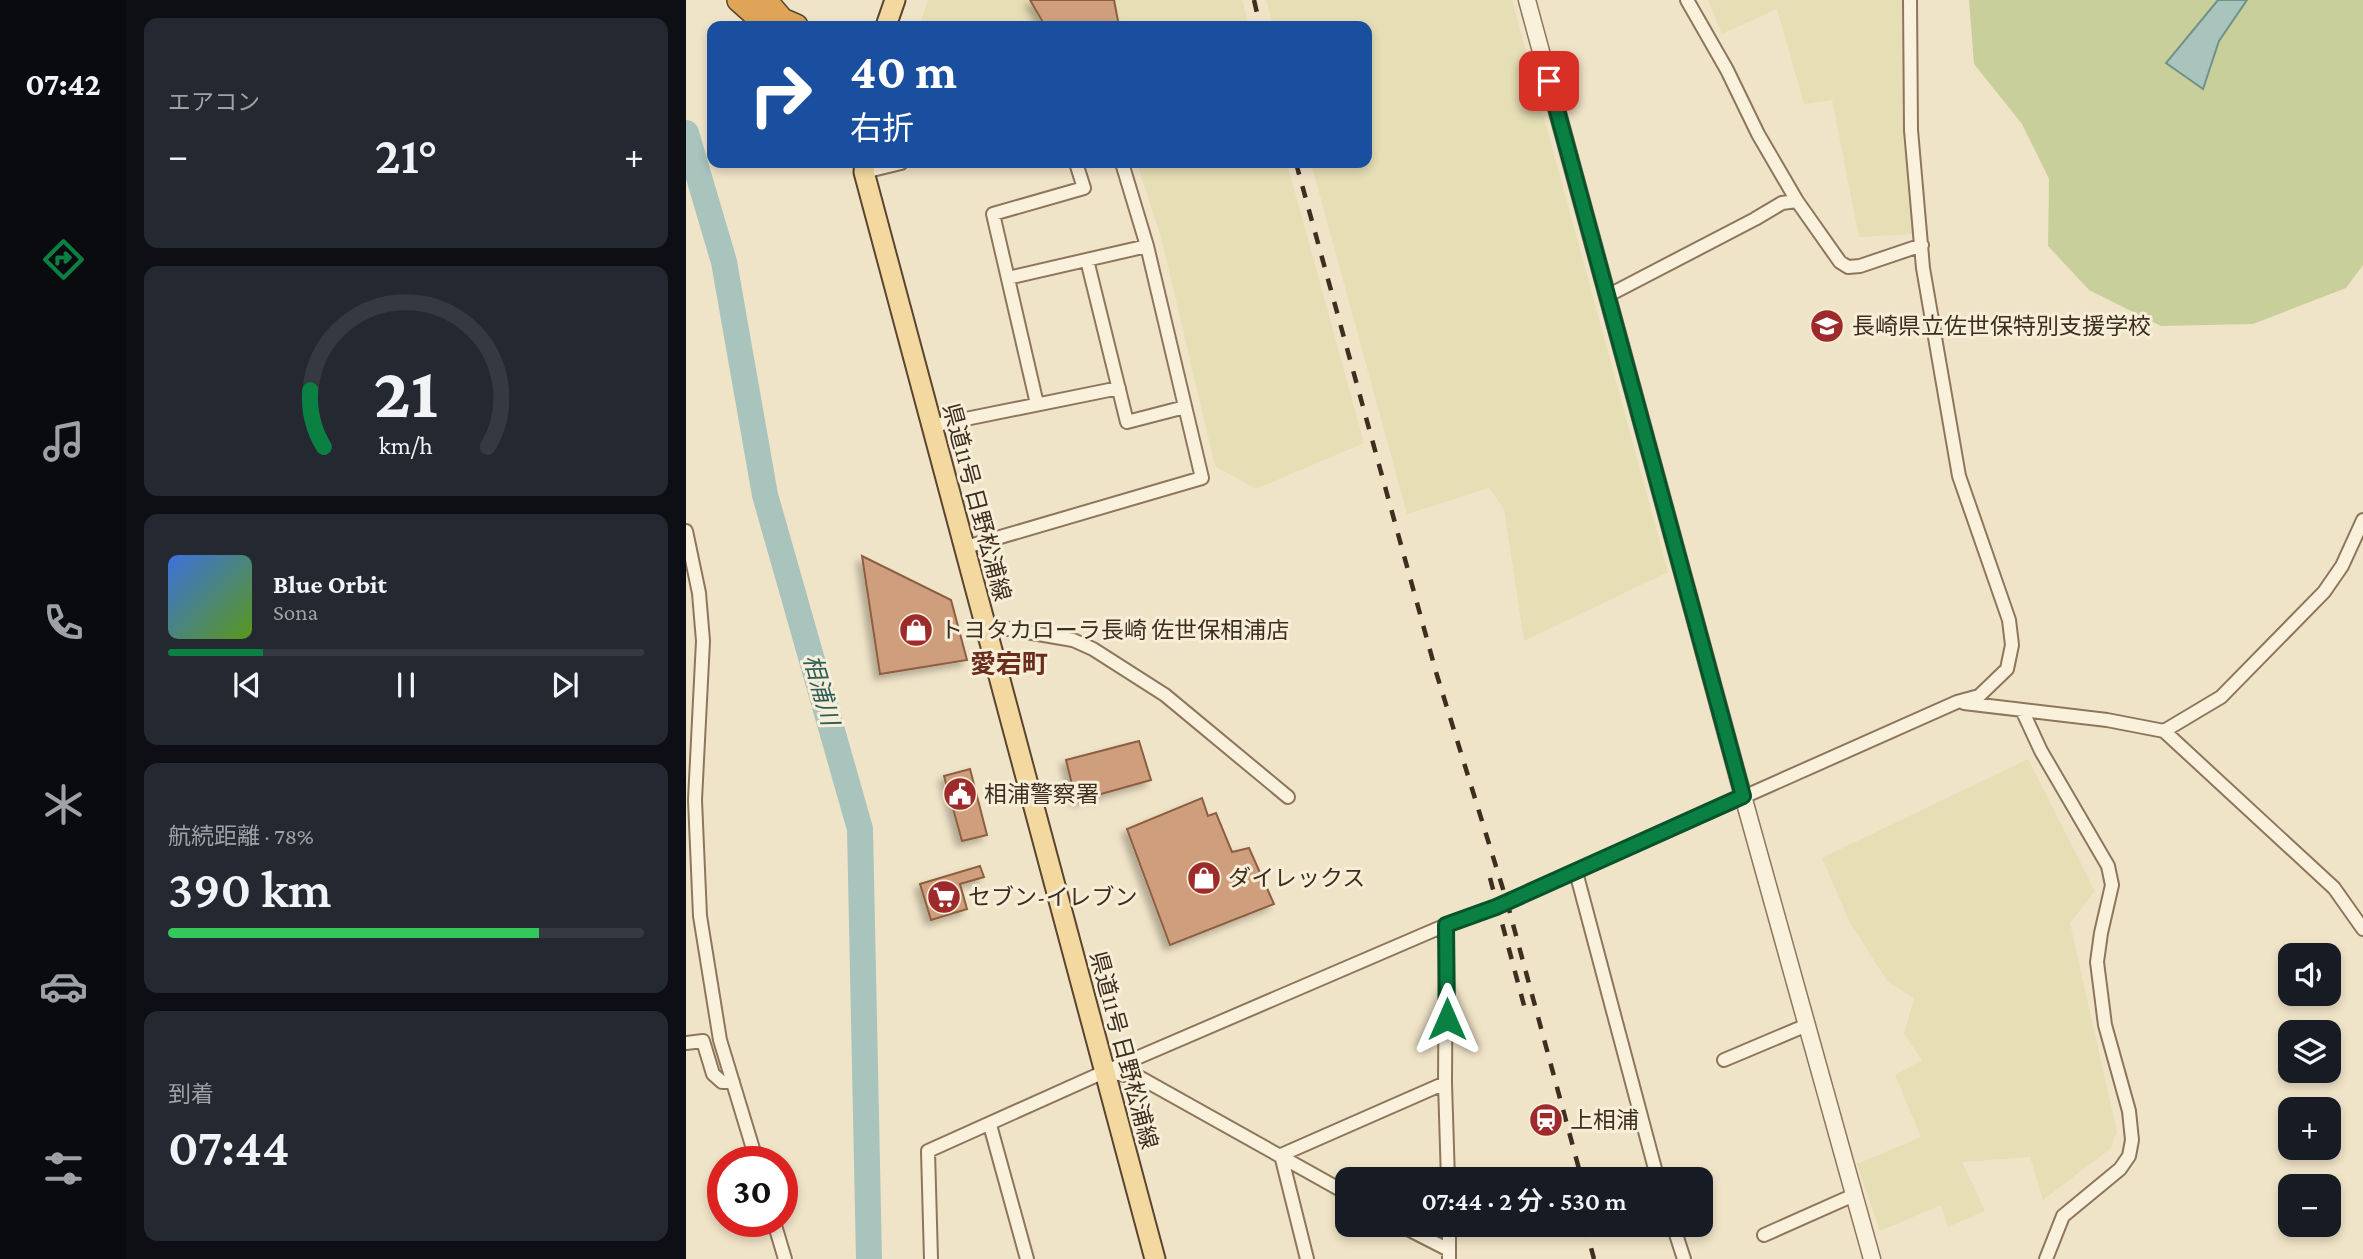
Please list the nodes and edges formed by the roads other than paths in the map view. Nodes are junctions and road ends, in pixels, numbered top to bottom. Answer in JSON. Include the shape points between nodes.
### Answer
{"nodes":[{"id":1,"x":739,"y":0,"type":"edge"},
{"id":2,"x":765,"y":0,"type":"edge"},
{"id":3,"x":895,"y":0,"type":"edge"},
{"id":4,"x":1527,"y":0,"type":"edge"},
{"id":5,"x":1687,"y":0,"type":"edge"},
{"id":6,"x":1910,"y":0,"type":"edge"},
{"id":7,"x":762,"y":21,"type":"edge"},
{"id":8,"x":784,"y":21,"type":"edge"},
{"id":9,"x":888,"y":21,"type":"edge"},
{"id":10,"x":865,"y":168,"type":"edge"},
{"id":11,"x":1078,"y":168,"type":"edge"},
{"id":12,"x":1124,"y":168,"type":"edge"},
{"id":13,"x":1797,"y":201,"type":"junction"},
{"id":14,"x":1922,"y":245,"type":"junction"},
{"id":15,"x":1147,"y":246,"type":"junction"},
{"id":16,"x":1087,"y":260,"type":"junction"},
{"id":17,"x":1008,"y":278,"type":"junction"},
{"id":18,"x":1607,"y":296,"type":"junction"},
{"id":19,"x":1119,"y":388,"type":"junction"},
{"id":20,"x":1037,"y":404,"type":"junction"},
{"id":21,"x":1185,"y":407,"type":"junction"},
{"id":22,"x":931,"y":426,"type":"junction"},
{"id":23,"x":2363,"y":520,"type":"edge"},
{"id":24,"x":686,"y":531,"type":"edge"},
{"id":25,"x":966,"y":547,"type":"junction"},
{"id":26,"x":985,"y":625,"type":"junction"},
{"id":27,"x":1957,"y":702,"type":"junction"},
{"id":28,"x":2022,"y":710,"type":"junction"},
{"id":29,"x":2164,"y":731,"type":"junction"},
{"id":30,"x":1743,"y":796,"type":"junction"},
{"id":31,"x":1288,"y":797,"type":"dead end"},
{"id":32,"x":1576,"y":872,"type":"junction"},
{"id":33,"x":1446,"y":925,"type":"junction"},
{"id":34,"x":2360,"y":925,"type":"edge"},
{"id":35,"x":1807,"y":1025,"type":"junction"},
{"id":36,"x":686,"y":1043,"type":"edge"},
{"id":37,"x":1724,"y":1060,"type":"dead end"},
{"id":38,"x":1104,"y":1072,"type":"junction"},
{"id":39,"x":733,"y":1082,"type":"junction"},
{"id":40,"x":1445,"y":1083,"type":"junction"},
{"id":41,"x":990,"y":1125,"type":"junction"},
{"id":42,"x":752,"y":1146,"type":"edge"},
{"id":43,"x":1281,"y":1155,"type":"junction"},
{"id":44,"x":1447,"y":1167,"type":"edge"},
{"id":45,"x":1655,"y":1167,"type":"edge"},
{"id":46,"x":1335,"y":1186,"type":"edge"},
{"id":47,"x":1854,"y":1195,"type":"junction"},
{"id":48,"x":1764,"y":1235,"type":"dead end"},
{"id":49,"x":779,"y":1237,"type":"edge"},
{"id":50,"x":1420,"y":1237,"type":"edge"},
{"id":51,"x":1677,"y":1237,"type":"edge"},
{"id":52,"x":1449,"y":1254,"type":"edge"},
{"id":53,"x":785,"y":1259,"type":"edge"},
{"id":54,"x":931,"y":1259,"type":"edge"},
{"id":55,"x":1027,"y":1259,"type":"edge"},
{"id":56,"x":1155,"y":1259,"type":"edge"},
{"id":57,"x":1307,"y":1259,"type":"edge"},
{"id":58,"x":1684,"y":1259,"type":"edge"},
{"id":59,"x":1872,"y":1259,"type":"edge"},
{"id":60,"x":2046,"y":1259,"type":"edge"}],
"edges":[{"from":1,"to":7,"type":"highway"},
{"from":2,"to":8,"type":"highway"},
{"from":3,"to":9,"type":"main road"},
{"from":4,"to":18,"type":"street"},
{"from":5,"to":13,"type":"street"},
{"from":6,"to":14,"type":"street","via":[[1911,130]]},
{"from":10,"to":22,"type":"main road","name":"県道11号 日野松浦線"},
{"from":11,"to":17,"type":"street","via":[[1084,188],[993,214]]},
{"from":12,"to":15,"type":"street"},
{"from":13,"to":14,"type":"street","via":[[1848,267]]},
{"from":13,"to":18,"type":"street","via":[[1782,203]]},
{"from":14,"to":27,"type":"street","via":[[1959,476],[2009,620],[2012,645],[2007,669],[1979,696]]},
{"from":15,"to":16,"type":"street"},
{"from":15,"to":21,"type":"street"},
{"from":16,"to":17,"type":"street"},
{"from":16,"to":19,"type":"street"},
{"from":17,"to":20,"type":"street"},
{"from":18,"to":30,"type":"street"},
{"from":19,"to":20,"type":"street"},
{"from":19,"to":21,"type":"street","via":[[1127,422]]},
{"from":20,"to":22,"type":"street"},
{"from":21,"to":25,"type":"street","via":[[1202,478]]},
{"from":22,"to":25,"type":"main road","name":"県道11号 日野松浦線"},
{"from":23,"to":29,"type":"street","via":[[2324,592],[2221,697]]},
{"from":24,"to":39,"type":"street","via":[[703,641],[695,800],[700,916],[720,1040]]},
{"from":25,"to":26,"type":"main road","name":"県道11号 日野松浦線"},
{"from":26,"to":31,"type":"street","via":[[1073,640],[1093,649],[1165,695]]},
{"from":26,"to":38,"type":"main road","name":"県道11号 日野松浦線"},
{"from":27,"to":28,"type":"street"},
{"from":27,"to":30,"type":"street"},
{"from":28,"to":29,"type":"street"},
{"from":28,"to":60,"type":"street","via":[[2040,751],[2108,866],[2112,885],[2097,962],[2105,1025],[2129,1111],[2132,1140],[2120,1169],[2063,1216]]},
{"from":29,"to":34,"type":"street","via":[[2334,888]]},
{"from":30,"to":32,"type":"street"},
{"from":30,"to":35,"type":"street"},
{"from":32,"to":33,"type":"street"},
{"from":32,"to":45,"type":"street"},
{"from":33,"to":38,"type":"street"},
{"from":33,"to":40,"type":"street"},
{"from":35,"to":37,"type":"street"},
{"from":35,"to":47,"type":"street"},
{"from":36,"to":39,"type":"street","via":[[703,1041],[713,1074],[722,1082]]},
{"from":38,"to":41,"type":"street"},
{"from":38,"to":43,"type":"street","via":[[1139,1077]]},
{"from":38,"to":56,"type":"main road","name":"県道11号 日野松浦線"},
{"from":39,"to":42,"type":"street"},
{"from":40,"to":43,"type":"street"},
{"from":40,"to":44,"type":"street"},
{"from":41,"to":54,"type":"street","via":[[928,1151]]},
{"from":41,"to":55,"type":"street"},
{"from":43,"to":46,"type":"street"},
{"from":43,"to":57,"type":"street"},
{"from":47,"to":48,"type":"street"},
{"from":47,"to":59,"type":"street"},
{"from":49,"to":53,"type":"street"},
{"from":50,"to":52,"type":"street"},
{"from":51,"to":58,"type":"street"}]}
